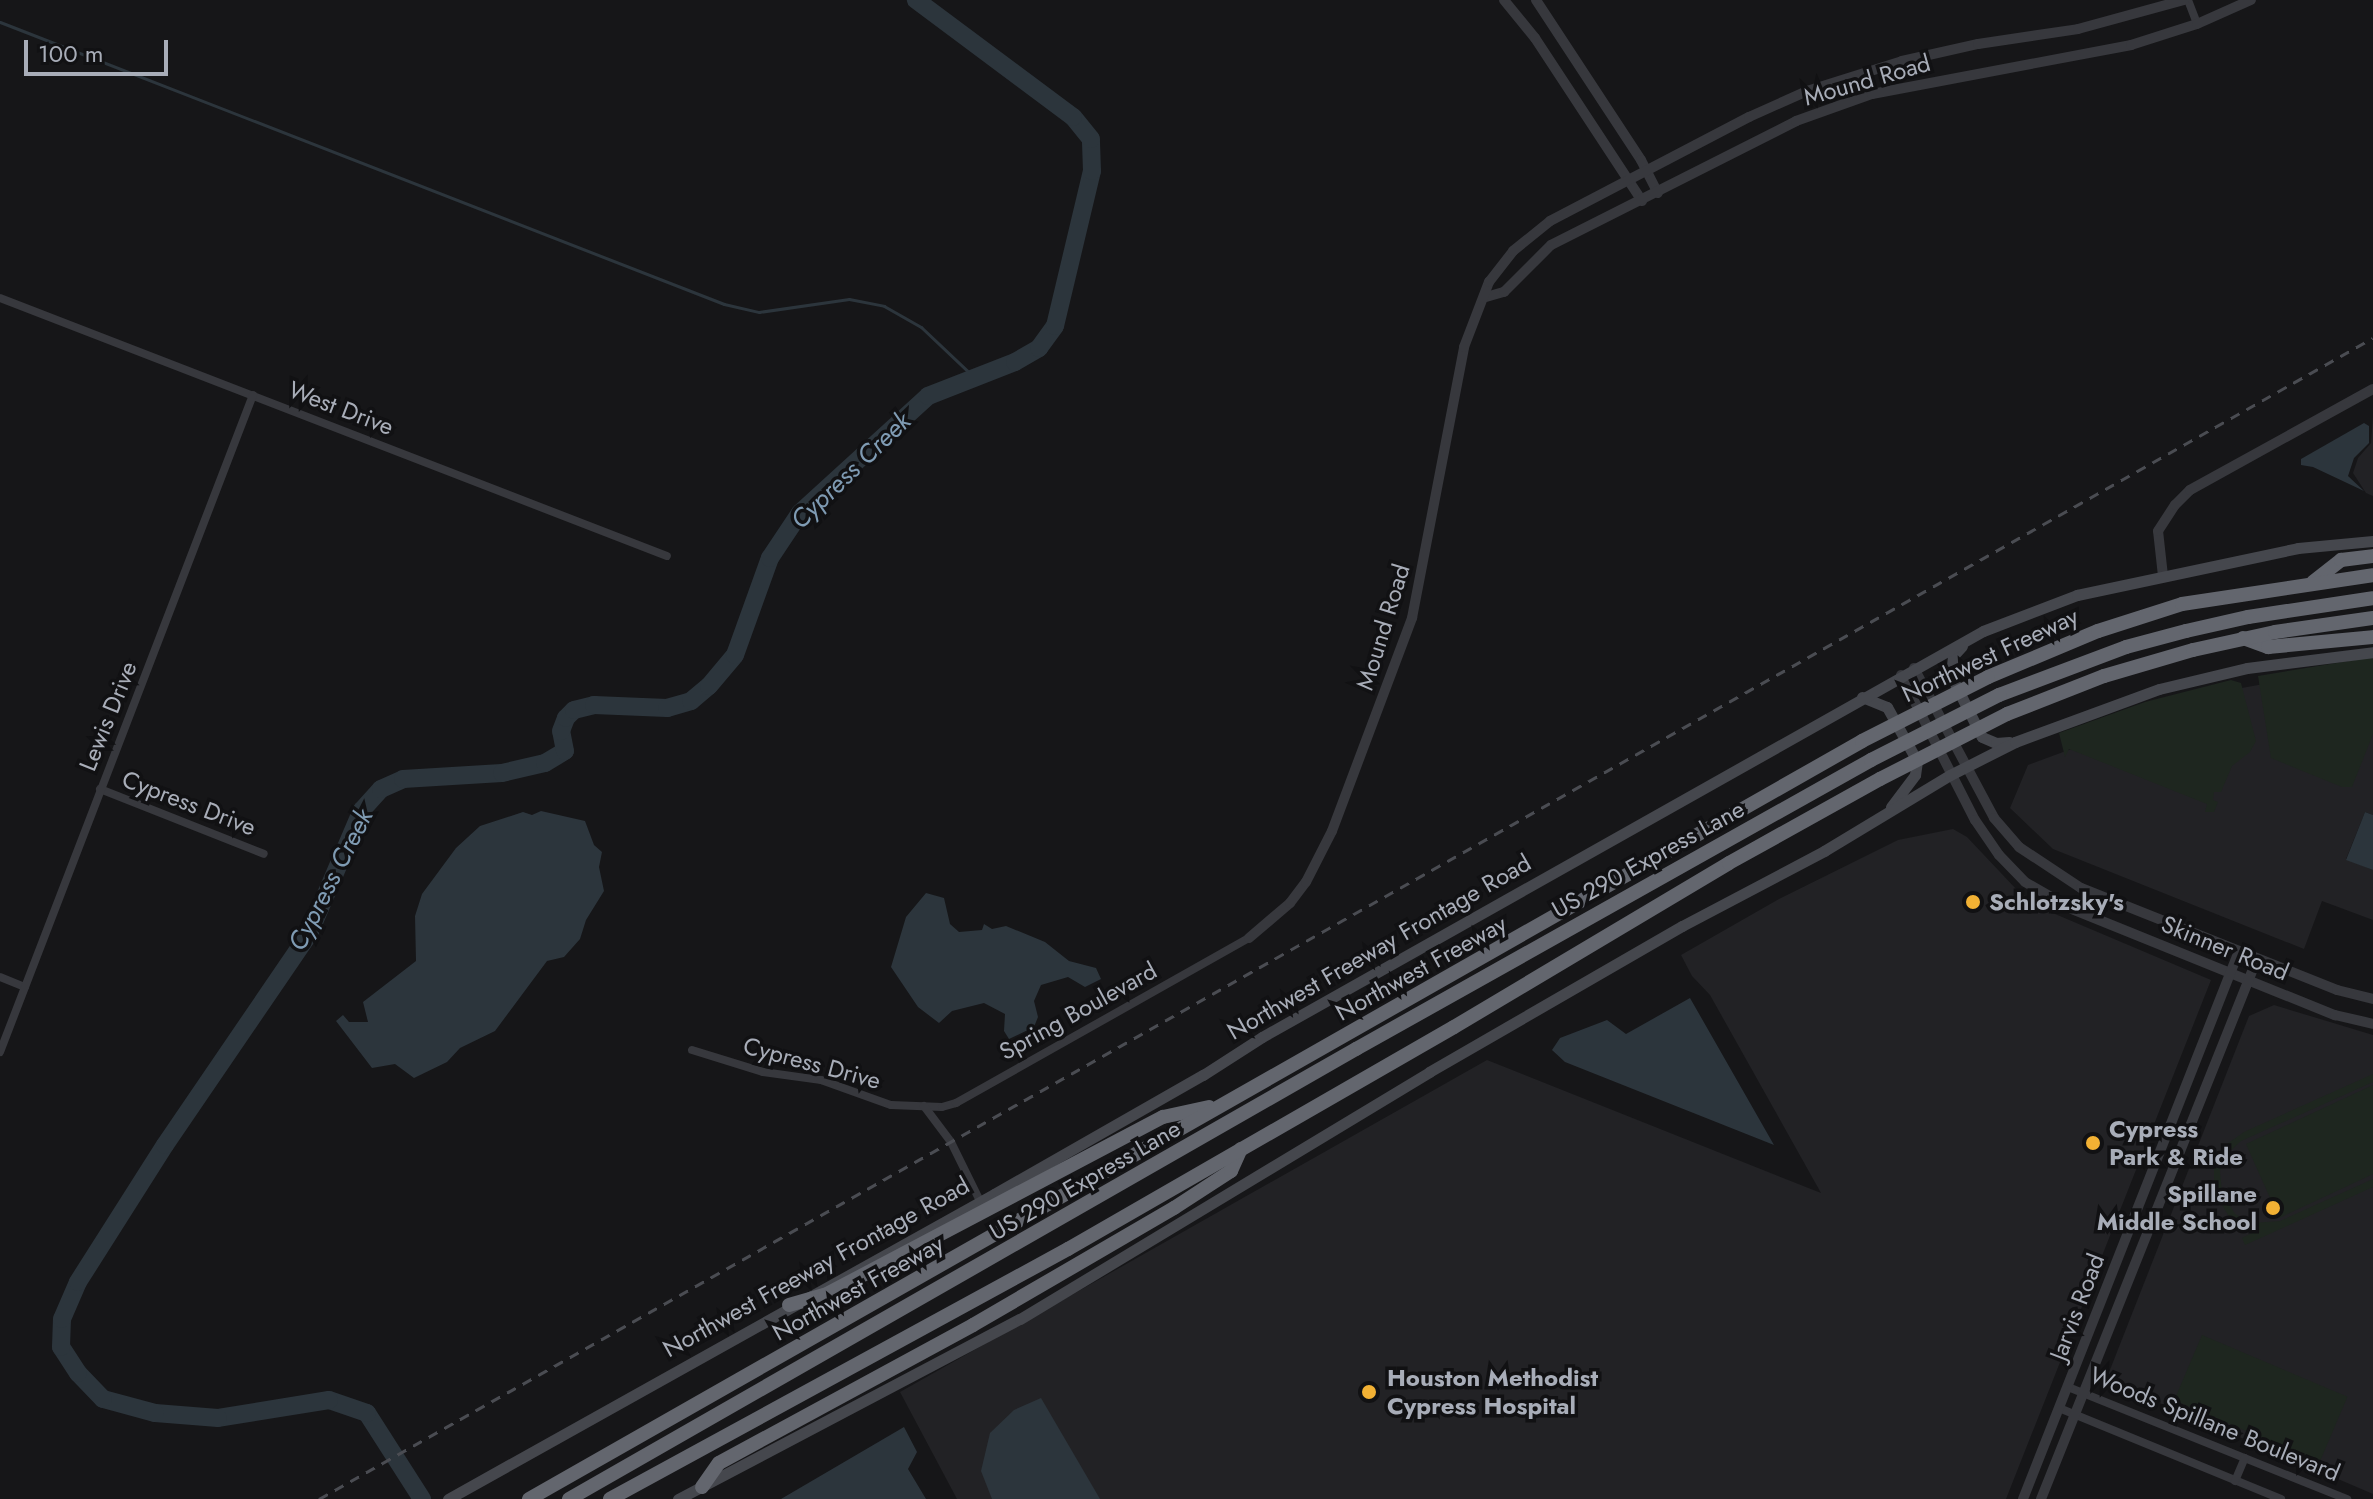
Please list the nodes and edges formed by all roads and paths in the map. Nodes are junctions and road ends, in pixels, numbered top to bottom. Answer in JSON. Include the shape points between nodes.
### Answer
{"nodes":[{"id":1,"x":1504,"y":0,"type":"edge"},
{"id":2,"x":1536,"y":0,"type":"edge"},
{"id":3,"x":2186,"y":0,"type":"edge"},
{"id":4,"x":2251,"y":0,"type":"edge"},
{"id":5,"x":2197,"y":24,"type":"junction"},
{"id":6,"x":1646,"y":171,"type":"junction"},
{"id":7,"x":1628,"y":180,"type":"junction"},
{"id":8,"x":1658,"y":193,"type":"junction"},
{"id":9,"x":1642,"y":201,"type":"junction"},
{"id":10,"x":1486,"y":297,"type":"junction"},
{"id":11,"x":0,"y":298,"type":"edge"},
{"id":12,"x":2373,"y":389,"type":"edge"},
{"id":13,"x":253,"y":395,"type":"junction"},
{"id":14,"x":2373,"y":541,"type":"edge"},
{"id":15,"x":667,"y":556,"type":"dead end"},
{"id":16,"x":2373,"y":556,"type":"edge"},
{"id":17,"x":2373,"y":575,"type":"edge"},
{"id":18,"x":2163,"y":576,"type":"junction"},
{"id":19,"x":2312,"y":582,"type":"junction"},
{"id":20,"x":2373,"y":598,"type":"edge"},
{"id":21,"x":2373,"y":618,"type":"edge"},
{"id":22,"x":2373,"y":637,"type":"edge"},
{"id":23,"x":2242,"y":638,"type":"junction"},
{"id":24,"x":1967,"y":639,"type":"junction"},
{"id":25,"x":2373,"y":652,"type":"edge"},
{"id":26,"x":1914,"y":668,"type":"junction"},
{"id":27,"x":1901,"y":675,"type":"junction"},
{"id":28,"x":1862,"y":697,"type":"junction"},
{"id":29,"x":2015,"y":742,"type":"junction"},
{"id":30,"x":1967,"y":766,"type":"junction"},
{"id":31,"x":1950,"y":775,"type":"junction"},
{"id":32,"x":100,"y":789,"type":"junction"},
{"id":33,"x":1888,"y":810,"type":"junction"},
{"id":34,"x":264,"y":854,"type":"dead end"},
{"id":35,"x":2081,"y":888,"type":"junction"},
{"id":36,"x":2072,"y":909,"type":"junction"},
{"id":37,"x":1249,"y":938,"type":"joint"},
{"id":38,"x":2239,"y":951,"type":"junction"},
{"id":39,"x":2257,"y":959,"type":"junction"},
{"id":40,"x":2231,"y":972,"type":"junction"},
{"id":41,"x":0,"y":977,"type":"edge"},
{"id":42,"x":2249,"y":979,"type":"junction"},
{"id":43,"x":25,"y":987,"type":"junction"},
{"id":44,"x":2373,"y":999,"type":"edge"},
{"id":45,"x":2373,"y":1024,"type":"edge"},
{"id":46,"x":692,"y":1050,"type":"dead end"},
{"id":47,"x":0,"y":1052,"type":"edge"},
{"id":48,"x":1221,"y":1105,"type":"junction"},
{"id":49,"x":924,"y":1106,"type":"junction"},
{"id":50,"x":1241,"y":1149,"type":"junction"},
{"id":51,"x":2155,"y":1163,"type":"junction"},
{"id":52,"x":2172,"y":1169,"type":"junction"},
{"id":53,"x":980,"y":1201,"type":"junction"},
{"id":54,"x":789,"y":1305,"type":"junction"},
{"id":55,"x":2068,"y":1387,"type":"junction"},
{"id":56,"x":2084,"y":1393,"type":"junction"},
{"id":57,"x":2059,"y":1408,"type":"junction"},
{"id":58,"x":2075,"y":1414,"type":"junction"},
{"id":59,"x":2245,"y":1458,"type":"junction"},
{"id":60,"x":2235,"y":1481,"type":"junction"},
{"id":61,"x":702,"y":1487,"type":"junction"},
{"id":62,"x":448,"y":1499,"type":"edge"},
{"id":63,"x":529,"y":1499,"type":"edge"},
{"id":64,"x":569,"y":1499,"type":"edge"},
{"id":65,"x":610,"y":1499,"type":"edge"},
{"id":66,"x":678,"y":1499,"type":"edge"},
{"id":67,"x":2023,"y":1499,"type":"edge"},
{"id":68,"x":2041,"y":1499,"type":"edge"},
{"id":69,"x":2281,"y":1499,"type":"edge"},
{"id":70,"x":2347,"y":1499,"type":"edge"}],
"edges":[{"from":1,"to":7,"type":"street"},
{"from":2,"to":6,"type":"street"},
{"from":3,"to":5,"type":"street"},
{"from":3,"to":6,"type":"street","name":"Mound Road","via":[[2078,29],[1944,51],[1852,76],[1749,117]]},
{"from":4,"to":5,"type":"street","name":"Mound Road"},
{"from":5,"to":8,"type":"street","name":"Mound Road","via":[[2131,45],[1872,94],[1796,121]]},
{"from":6,"to":7,"type":"street","name":"Mound Road"},
{"from":6,"to":8,"type":"street"},
{"from":7,"to":9,"type":"street"},
{"from":7,"to":10,"type":"street","name":"Mound Road","via":[[1550,221],[1513,251],[1489,282]]},
{"from":8,"to":9,"type":"street","name":"Mound Road"},
{"from":9,"to":10,"type":"street","name":"Mound Road","via":[[1551,245],[1504,292]]},
{"from":10,"to":37,"type":"street","name":"Mound Road","via":[[1464,347],[1422,578],[1401,649],[1332,831],[1306,882]]},
{"from":11,"to":13,"type":"street","name":"West Drive"},
{"from":12,"to":18,"type":"street","via":[[2190,490],[2158,531]]},
{"from":13,"to":15,"type":"street","name":"West Drive"},
{"from":13,"to":32,"type":"street","name":"Lewis Drive"},
{"from":14,"to":18,"type":"main road","name":"Northwest Freeway Frontage Road","via":[[2298,548]]},
{"from":16,"to":19,"type":"highway","via":[[2341,560]]},
{"from":17,"to":19,"type":"highway","name":"Northwest Freeway"},
{"from":18,"to":24,"type":"main road","name":"Northwest Freeway Frontage Road","via":[[2077,595]]},
{"from":19,"to":48,"type":"highway","name":"Northwest Freeway","bridge":true,"via":[[2182,604],[2098,631],[1988,677],[1862,741]]},
{"from":20,"to":64,"type":"highway","name":"US 290 Express Lane","bridge":true,"via":[[2186,631],[2100,656],[1999,695],[1871,760],[1356,1049]]},
{"from":21,"to":23,"type":"highway"},
{"from":22,"to":23,"type":"highway","via":[[2268,647]]},
{"from":23,"to":50,"type":"highway","bridge":true,"via":[[2140,665],[2007,714],[1729,863]]},
{"from":24,"to":26,"type":"main road","name":"Northwest Freeway Frontage Road"},
{"from":24,"to":29,"type":"main road","via":[[1953,656],[1951,676],[1982,737]]},
{"from":25,"to":29,"type":"main road","via":[[2247,668],[2159,689]]},
{"from":26,"to":27,"type":"main road","name":"Northwest Freeway Frontage Road"},
{"from":26,"to":30,"type":"street","name":"Skinner Road"},
{"from":27,"to":28,"type":"main road","name":"Northwest Freeway Frontage Road"},
{"from":27,"to":31,"type":"street","name":"Skinner Road"},
{"from":28,"to":33,"type":"main road","via":[[1887,707],[1917,761],[1915,775]]},
{"from":28,"to":53,"type":"main road","name":"Northwest Freeway Frontage Road"},
{"from":29,"to":30,"type":"main road"},
{"from":30,"to":31,"type":"main road"},
{"from":30,"to":35,"type":"street","name":"Skinner Road","via":[[1994,818],[2019,847]]},
{"from":31,"to":33,"type":"main road"},
{"from":31,"to":36,"type":"street","name":"Skinner Road","via":[[1999,855],[2025,882]]},
{"from":32,"to":34,"type":"street","name":"Cypress Drive"},
{"from":32,"to":43,"type":"street","name":"Lewis Drive"},
{"from":33,"to":61,"type":"main road","via":[[1429,1072],[1020,1319]]},
{"from":35,"to":36,"type":"street"},
{"from":35,"to":38,"type":"street","name":"Skinner Road"},
{"from":36,"to":40,"type":"street","name":"Skinner Road"},
{"from":37,"to":49,"type":"street","name":"Spring Boulevard","via":[[956,1103]]},
{"from":38,"to":39,"type":"street","name":"Skinner Road"},
{"from":38,"to":40,"type":"street","name":"Jarvis Road"},
{"from":39,"to":42,"type":"street","name":"Jarvis Road"},
{"from":39,"to":44,"type":"street","name":"Skinner Road"},
{"from":40,"to":42,"type":"street","name":"Skinner Road"},
{"from":40,"to":51,"type":"street","name":"Jarvis Road"},
{"from":41,"to":43,"type":"street"},
{"from":42,"to":45,"type":"street","name":"Skinner Road","via":[[2335,1015]]},
{"from":42,"to":52,"type":"street","name":"Jarvis Road"},
{"from":43,"to":47,"type":"street","name":"Lewis Drive"},
{"from":46,"to":49,"type":"street","name":"Cypress Drive","via":[[763,1072],[821,1080],[891,1105]]},
{"from":48,"to":54,"type":"highway","via":[[1163,1117],[825,1295]]},
{"from":48,"to":63,"type":"highway","name":"Northwest Freeway"},
{"from":49,"to":53,"type":"street","via":[[951,1142]]},
{"from":50,"to":61,"type":"highway","via":[[1231,1171],[1174,1208],[719,1463]]},
{"from":50,"to":65,"type":"highway","via":[[919,1333]]},
{"from":51,"to":52,"type":"street"},
{"from":51,"to":55,"type":"street","name":"Jarvis Road"},
{"from":52,"to":56,"type":"street","name":"Jarvis Road"},
{"from":53,"to":54,"type":"main road","name":"Northwest Freeway Frontage Road"},
{"from":54,"to":62,"type":"main road","name":"Northwest Freeway Frontage Road"},
{"from":55,"to":56,"type":"street","name":"Woods Spillane Boulevard"},
{"from":55,"to":57,"type":"street","name":"Jarvis Road"},
{"from":56,"to":58,"type":"street","name":"Jarvis Road"},
{"from":56,"to":59,"type":"street","name":"Woods Spillane Boulevard"},
{"from":57,"to":58,"type":"street","name":"Woods Spillane Boulevard"},
{"from":57,"to":67,"type":"street","name":"Jarvis Road"},
{"from":58,"to":60,"type":"street","name":"Woods Spillane Boulevard"},
{"from":58,"to":68,"type":"street","name":"Jarvis Road"},
{"from":59,"to":60,"type":"street"},
{"from":59,"to":70,"type":"street","name":"Woods Spillane Boulevard"},
{"from":60,"to":69,"type":"street","name":"Woods Spillane Boulevard"},
{"from":61,"to":66,"type":"main road"}]}
